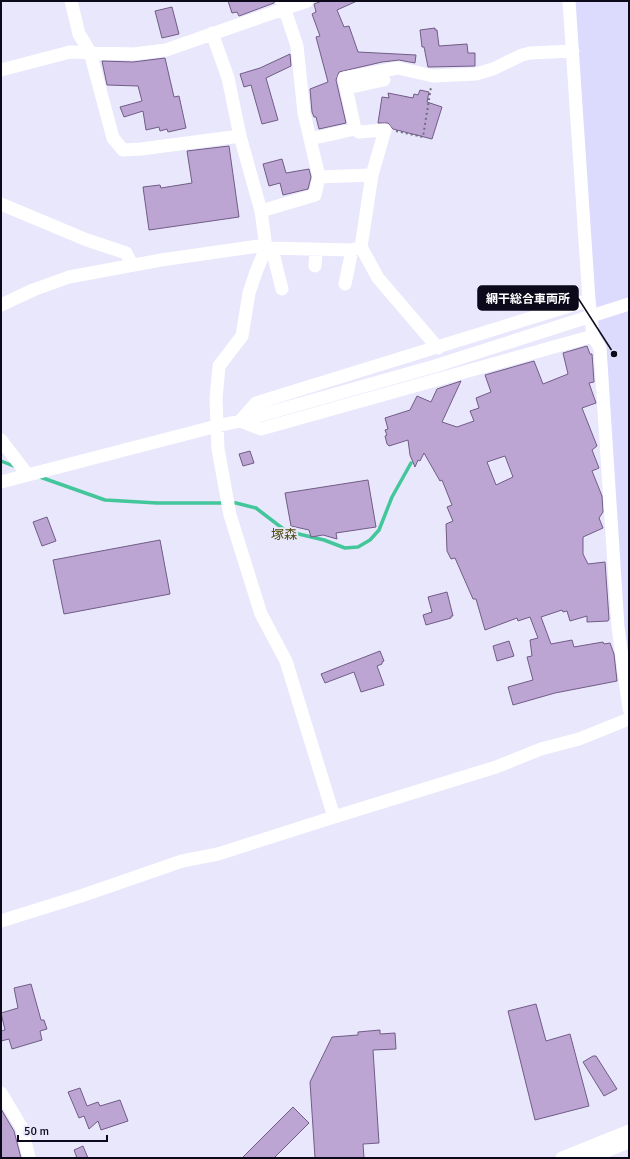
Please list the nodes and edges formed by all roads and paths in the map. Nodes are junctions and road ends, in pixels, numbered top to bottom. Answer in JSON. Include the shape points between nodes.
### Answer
{"nodes":[{"id":1,"x":71,"y":1,"type":"edge"},
{"id":2,"x":307,"y":1,"type":"edge"},
{"id":3,"x":569,"y":1,"type":"edge"},
{"id":4,"x":283,"y":5,"type":"edge"},
{"id":5,"x":212,"y":33,"type":"junction"},
{"id":6,"x":573,"y":51,"type":"junction"},
{"id":7,"x":90,"y":52,"type":"junction"},
{"id":8,"x":1,"y":70,"type":"edge"},
{"id":9,"x":433,"y":76,"type":"junction"},
{"id":10,"x":384,"y":80,"type":"dead end"},
{"id":11,"x":347,"y":88,"type":"junction"},
{"id":12,"x":355,"y":129,"type":"junction"},
{"id":13,"x":385,"y":130,"type":"junction"},
{"id":14,"x":240,"y":136,"type":"junction"},
{"id":15,"x":310,"y":139,"type":"junction"},
{"id":16,"x":372,"y":175,"type":"junction"},
{"id":17,"x":319,"y":177,"type":"junction"},
{"id":18,"x":1,"y":204,"type":"edge"},
{"id":19,"x":261,"y":211,"type":"junction"},
{"id":20,"x":268,"y":247,"type":"junction"},
{"id":21,"x":356,"y":249,"type":"junction"},
{"id":22,"x":316,"y":250,"type":"junction"},
{"id":23,"x":132,"y":265,"type":"junction"},
{"id":24,"x":315,"y":266,"type":"dead end"},
{"id":25,"x":345,"y":284,"type":"dead end"},
{"id":26,"x":282,"y":289,"type":"dead end"},
{"id":27,"x":589,"y":300,"type":"junction"},
{"id":28,"x":629,"y":304,"type":"edge"},
{"id":29,"x":1,"y":305,"type":"edge"},
{"id":30,"x":593,"y":336,"type":"junction"},
{"id":31,"x":438,"y":348,"type":"junction"},
{"id":32,"x":240,"y":421,"type":"junction"},
{"id":33,"x":217,"y":426,"type":"junction"},
{"id":34,"x":1,"y":440,"type":"edge"},
{"id":35,"x":27,"y":474,"type":"junction"},
{"id":36,"x":1,"y":482,"type":"edge"},
{"id":37,"x":629,"y":709,"type":"edge"},
{"id":38,"x":629,"y":719,"type":"edge"},
{"id":39,"x":334,"y":817,"type":"junction"},
{"id":40,"x":1,"y":921,"type":"edge"},
{"id":41,"x":1,"y":1093,"type":"edge"},
{"id":42,"x":629,"y":1132,"type":"edge"},
{"id":43,"x":629,"y":1142,"type":"edge"},
{"id":44,"x":29,"y":1158,"type":"edge"},
{"id":45,"x":562,"y":1158,"type":"edge"},
{"id":46,"x":588,"y":1158,"type":"edge"}],
"edges":[{"from":1,"to":7,"type":"street","via":[[79,34]]},
{"from":2,"to":4,"type":"street"},
{"from":3,"to":6,"type":"street"},
{"from":4,"to":5,"type":"street"},
{"from":4,"to":15,"type":"street","via":[[297,46],[304,113]]},
{"from":5,"to":7,"type":"street","via":[[166,50],[134,54]]},
{"from":5,"to":14,"type":"street","via":[[228,78]]},
{"from":6,"to":9,"type":"street","via":[[530,52],[476,74]]},
{"from":6,"to":27,"type":"street"},
{"from":7,"to":8,"type":"street","via":[[70,52]]},
{"from":7,"to":14,"type":"street","via":[[113,138],[123,150],[141,150]]},
{"from":9,"to":11,"type":"street","via":[[398,68],[379,70],[344,78]]},
{"from":9,"to":13,"type":"path","via":[[422,137]]},
{"from":10,"to":11,"type":"street"},
{"from":11,"to":12,"type":"street"},
{"from":12,"to":13,"type":"street","via":[[359,132]]},
{"from":12,"to":15,"type":"street"},
{"from":13,"to":16,"type":"street"},
{"from":14,"to":19,"type":"street"},
{"from":15,"to":17,"type":"street"},
{"from":16,"to":17,"type":"street"},
{"from":16,"to":21,"type":"street"},
{"from":17,"to":19,"type":"street","via":[[315,195]]},
{"from":18,"to":23,"type":"street","via":[[87,240],[126,253]]},
{"from":19,"to":20,"type":"street"},
{"from":20,"to":22,"type":"street"},
{"from":20,"to":23,"type":"street"},
{"from":20,"to":26,"type":"street"},
{"from":20,"to":33,"type":"street","via":[[249,293],[242,336],[219,366]]},
{"from":21,"to":22,"type":"street"},
{"from":21,"to":25,"type":"street"},
{"from":21,"to":31,"type":"street"},
{"from":22,"to":24,"type":"street"},
{"from":23,"to":29,"type":"street","via":[[69,277]]},
{"from":27,"to":30,"type":"street"},
{"from":27,"to":31,"type":"street"},
{"from":28,"to":32,"type":"street","via":[[435,366]]},
{"from":30,"to":32,"type":"street","via":[[261,428]]},
{"from":30,"to":37,"type":"street","via":[[600,348],[618,627]]},
{"from":31,"to":32,"type":"street","via":[[256,403]]},
{"from":32,"to":33,"type":"street"},
{"from":33,"to":35,"type":"street"},
{"from":33,"to":39,"type":"street","via":[[218,449],[230,515],[261,614],[286,661]]},
{"from":34,"to":35,"type":"street"},
{"from":35,"to":36,"type":"street"},
{"from":38,"to":39,"type":"street","via":[[496,767]]},
{"from":39,"to":40,"type":"street","via":[[218,854],[182,861]]},
{"from":41,"to":44,"type":"street","via":[[22,1128]]},
{"from":42,"to":45,"type":"street"},
{"from":43,"to":46,"type":"street"}]}
